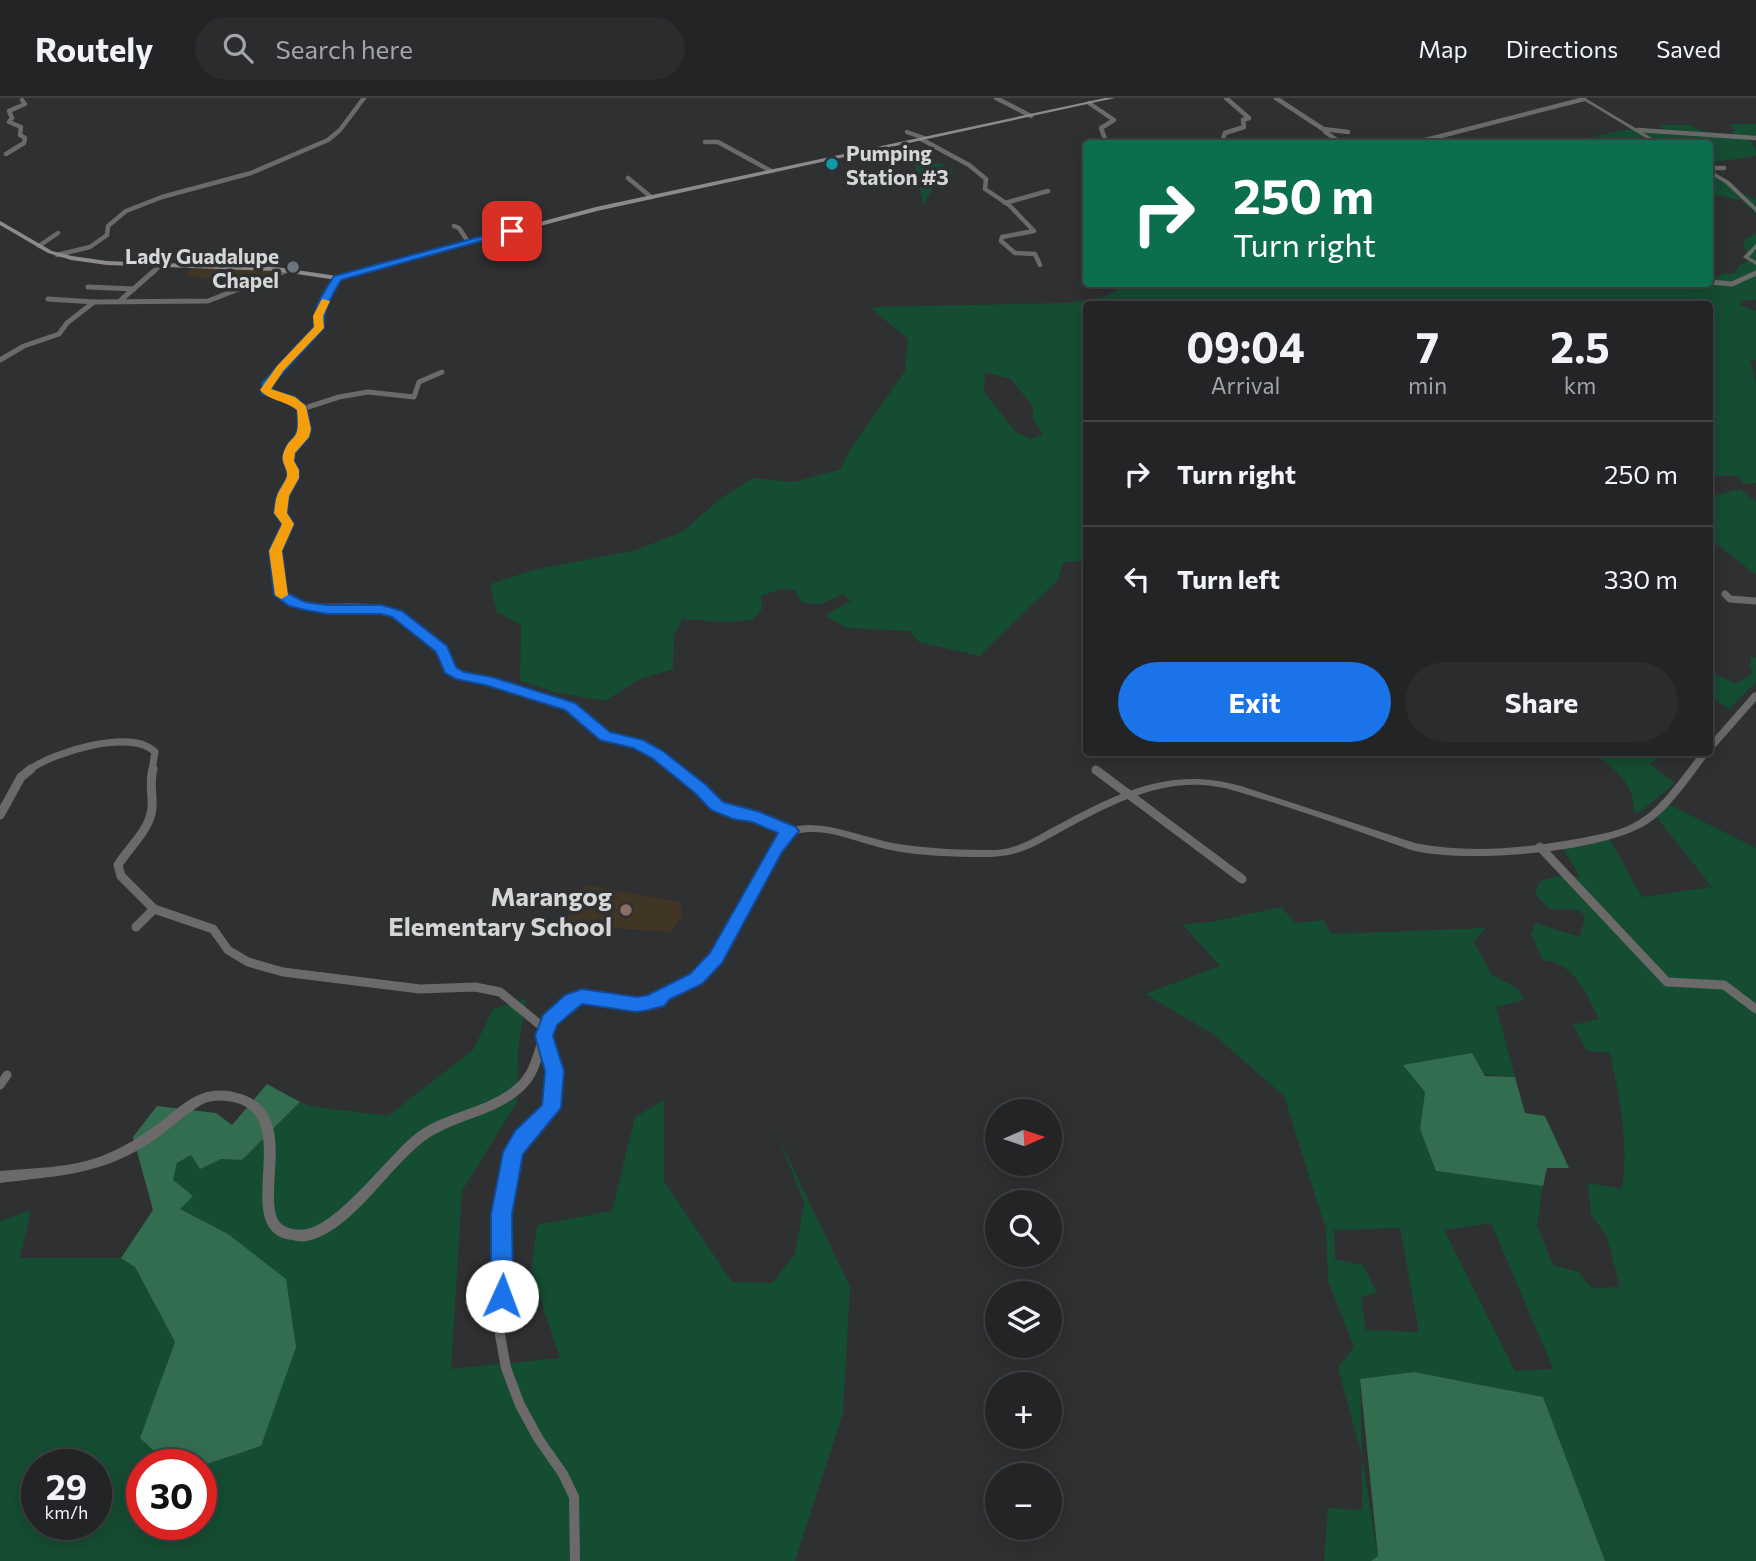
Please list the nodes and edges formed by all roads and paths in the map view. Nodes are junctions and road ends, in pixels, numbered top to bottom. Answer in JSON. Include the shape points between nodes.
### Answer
{"nodes":[{"id":1,"x":364,"y":98,"type":"edge"},
{"id":2,"x":996,"y":98,"type":"edge"},
{"id":3,"x":1112,"y":98,"type":"edge"},
{"id":4,"x":1226,"y":98,"type":"edge"},
{"id":5,"x":1276,"y":98,"type":"edge"},
{"id":6,"x":1583,"y":99,"type":"edge"},
{"id":7,"x":22,"y":100,"type":"dead end"},
{"id":8,"x":1089,"y":103,"type":"junction"},
{"id":9,"x":1031,"y":116,"type":"junction"},
{"id":10,"x":1323,"y":130,"type":"junction"},
{"id":11,"x":1637,"y":131,"type":"junction"},
{"id":12,"x":906,"y":132,"type":"dead end"},
{"id":13,"x":1348,"y":132,"type":"dead end"},
{"id":14,"x":1742,"y":136,"type":"junction"},
{"id":15,"x":1756,"y":138,"type":"edge"},
{"id":16,"x":922,"y":139,"type":"junction"},
{"id":17,"x":1105,"y":140,"type":"edge"},
{"id":18,"x":1222,"y":140,"type":"edge"},
{"id":19,"x":1337,"y":140,"type":"edge"},
{"id":20,"x":1425,"y":140,"type":"edge"},
{"id":21,"x":1653,"y":140,"type":"edge"},
{"id":22,"x":705,"y":142,"type":"dead end"},
{"id":23,"x":1756,"y":145,"type":"edge"},
{"id":24,"x":6,"y":154,"type":"dead end"},
{"id":25,"x":1724,"y":168,"type":"dead end"},
{"id":26,"x":1713,"y":170,"type":"edge"},
{"id":27,"x":771,"y":171,"type":"junction"},
{"id":28,"x":1713,"y":172,"type":"edge"},
{"id":29,"x":628,"y":178,"type":"dead end"},
{"id":30,"x":1048,"y":191,"type":"dead end"},
{"id":31,"x":651,"y":197,"type":"junction"},
{"id":32,"x":1006,"y":203,"type":"junction"},
{"id":33,"x":1756,"y":210,"type":"edge"},
{"id":34,"x":1,"y":224,"type":"edge"},
{"id":35,"x":454,"y":226,"type":"dead end"},
{"id":36,"x":58,"y":233,"type":"dead end"},
{"id":37,"x":469,"y":243,"type":"junction"},
{"id":38,"x":39,"y":246,"type":"junction"},
{"id":39,"x":1756,"y":246,"type":"edge"},
{"id":40,"x":57,"y":255,"type":"junction"},
{"id":41,"x":163,"y":263,"type":"junction"},
{"id":42,"x":1756,"y":263,"type":"edge"},
{"id":43,"x":1040,"y":265,"type":"dead end"},
{"id":44,"x":286,"y":271,"type":"junction"},
{"id":45,"x":1756,"y":273,"type":"edge"},
{"id":46,"x":337,"y":278,"type":"junction"},
{"id":47,"x":1713,"y":282,"type":"edge"},
{"id":48,"x":88,"y":288,"type":"dead end"},
{"id":49,"x":134,"y":289,"type":"junction"},
{"id":50,"x":48,"y":299,"type":"dead end"},
{"id":51,"x":121,"y":300,"type":"junction"},
{"id":52,"x":94,"y":302,"type":"junction"},
{"id":53,"x":0,"y":360,"type":"edge"},
{"id":54,"x":442,"y":372,"type":"dead end"},
{"id":55,"x":302,"y":408,"type":"junction"},
{"id":56,"x":1725,"y":594,"type":"dead end"},
{"id":57,"x":1756,"y":601,"type":"edge"},
{"id":58,"x":1756,"y":695,"type":"edge"},
{"id":59,"x":1713,"y":745,"type":"edge"},
{"id":60,"x":1702,"y":756,"type":"edge"},
{"id":61,"x":1097,"y":770,"type":"dead end"},
{"id":62,"x":1128,"y":794,"type":"junction"},
{"id":63,"x":0,"y":815,"type":"edge"},
{"id":64,"x":791,"y":831,"type":"junction"},
{"id":65,"x":1540,"y":847,"type":"junction"},
{"id":66,"x":1242,"y":879,"type":"dead end"},
{"id":67,"x":155,"y":909,"type":"junction"},
{"id":68,"x":136,"y":927,"type":"dead end"},
{"id":69,"x":1756,"y":1009,"type":"edge"},
{"id":70,"x":545,"y":1032,"type":"junction"},
{"id":71,"x":7,"y":1075,"type":"dead end"},
{"id":72,"x":0,"y":1085,"type":"edge"},
{"id":73,"x":0,"y":1177,"type":"edge"},
{"id":74,"x":575,"y":1561,"type":"edge"}],
"edges":[{"from":1,"to":40,"type":"street","via":[[340,130],[315,146],[251,173],[126,211],[96,244]]},
{"from":2,"to":9,"type":"street"},
{"from":3,"to":8,"type":"main road"},
{"from":4,"to":18,"type":"street","via":[[1250,118],[1243,120],[1244,127],[1225,133]]},
{"from":5,"to":10,"type":"street"},
{"from":6,"to":11,"type":"street"},
{"from":6,"to":20,"type":"street"},
{"from":7,"to":24,"type":"street","via":[[25,104],[9,111],[9,122],[21,127],[24,142]]},
{"from":8,"to":9,"type":"main road"},
{"from":8,"to":17,"type":"street","via":[[1114,120],[1101,128]]},
{"from":9,"to":16,"type":"main road"},
{"from":10,"to":13,"type":"street"},
{"from":10,"to":19,"type":"street"},
{"from":11,"to":14,"type":"street"},
{"from":11,"to":21,"type":"street"},
{"from":12,"to":16,"type":"street"},
{"from":14,"to":15,"type":"street"},
{"from":14,"to":23,"type":"street"},
{"from":16,"to":27,"type":"main road"},
{"from":16,"to":32,"type":"street","via":[[969,165],[986,178],[985,190]]},
{"from":22,"to":27,"type":"street","via":[[718,142]]},
{"from":25,"to":26,"type":"street"},
{"from":27,"to":31,"type":"main road"},
{"from":28,"to":33,"type":"street"},
{"from":29,"to":31,"type":"street"},
{"from":30,"to":32,"type":"street"},
{"from":31,"to":37,"type":"main road"},
{"from":32,"to":43,"type":"street","via":[[1034,230],[1001,241],[1015,253],[1035,254]]},
{"from":34,"to":38,"type":"main road"},
{"from":35,"to":37,"type":"street"},
{"from":36,"to":38,"type":"street"},
{"from":37,"to":46,"type":"main road"},
{"from":38,"to":40,"type":"main road"},
{"from":39,"to":42,"type":"street","via":[[1746,257]]},
{"from":40,"to":41,"type":"main road","via":[[99,262]]},
{"from":41,"to":44,"type":"main road"},
{"from":41,"to":49,"type":"street"},
{"from":44,"to":46,"type":"main road"},
{"from":44,"to":51,"type":"street","via":[[208,300]]},
{"from":45,"to":47,"type":"street","via":[[1732,284]]},
{"from":46,"to":55,"type":"street","via":[[318,316],[319,328],[265,390]]},
{"from":48,"to":49,"type":"street"},
{"from":49,"to":51,"type":"street"},
{"from":50,"to":52,"type":"street"},
{"from":51,"to":52,"type":"street"},
{"from":52,"to":53,"type":"street","via":[[59,334]]},
{"from":54,"to":55,"type":"street","via":[[419,382],[414,397],[351,394]]},
{"from":55,"to":64,"type":"street","via":[[305,429],[290,452],[293,478],[283,496],[281,513],[288,524],[275,551],[281,595],[305,606],[382,609],[397,614],[442,649],[450,670],[570,707],[606,736],[657,754],[717,806]]},
{"from":56,"to":57,"type":"street","via":[[1730,599]]},
{"from":58,"to":59,"type":"street"},
{"from":60,"to":65,"type":"street","via":[[1643,822],[1602,838]]},
{"from":61,"to":62,"type":"street"},
{"from":62,"to":64,"type":"street","via":[[1009,852],[892,848],[822,828]]},
{"from":62,"to":65,"type":"street","via":[[1203,781],[1269,797],[1426,850],[1466,854]]},
{"from":62,"to":66,"type":"street"},
{"from":63,"to":67,"type":"street","via":[[24,774],[38,764],[107,744],[141,742],[151,747],[157,754],[150,778],[154,800],[150,816],[118,865],[121,876]]},
{"from":64,"to":70,"type":"street","via":[[783,837],[716,958],[696,979],[648,1003],[582,997],[560,1009]]},
{"from":65,"to":69,"type":"street","via":[[1667,982],[1724,985]]},
{"from":67,"to":68,"type":"street"},
{"from":67,"to":70,"type":"street","via":[[213,929],[228,950],[248,962],[283,972],[421,989],[475,987],[500,992]]},
{"from":70,"to":73,"type":"street","via":[[524,1083],[503,1099],[421,1137],[337,1219],[311,1235],[280,1232],[270,1219],[270,1143],[264,1119],[253,1105],[224,1096],[207,1097],[159,1130],[95,1164]]},
{"from":70,"to":74,"type":"street","via":[[555,1071],[552,1108],[513,1152],[501,1214],[501,1345],[525,1415],[574,1497]]},
{"from":71,"to":72,"type":"street"}]}
